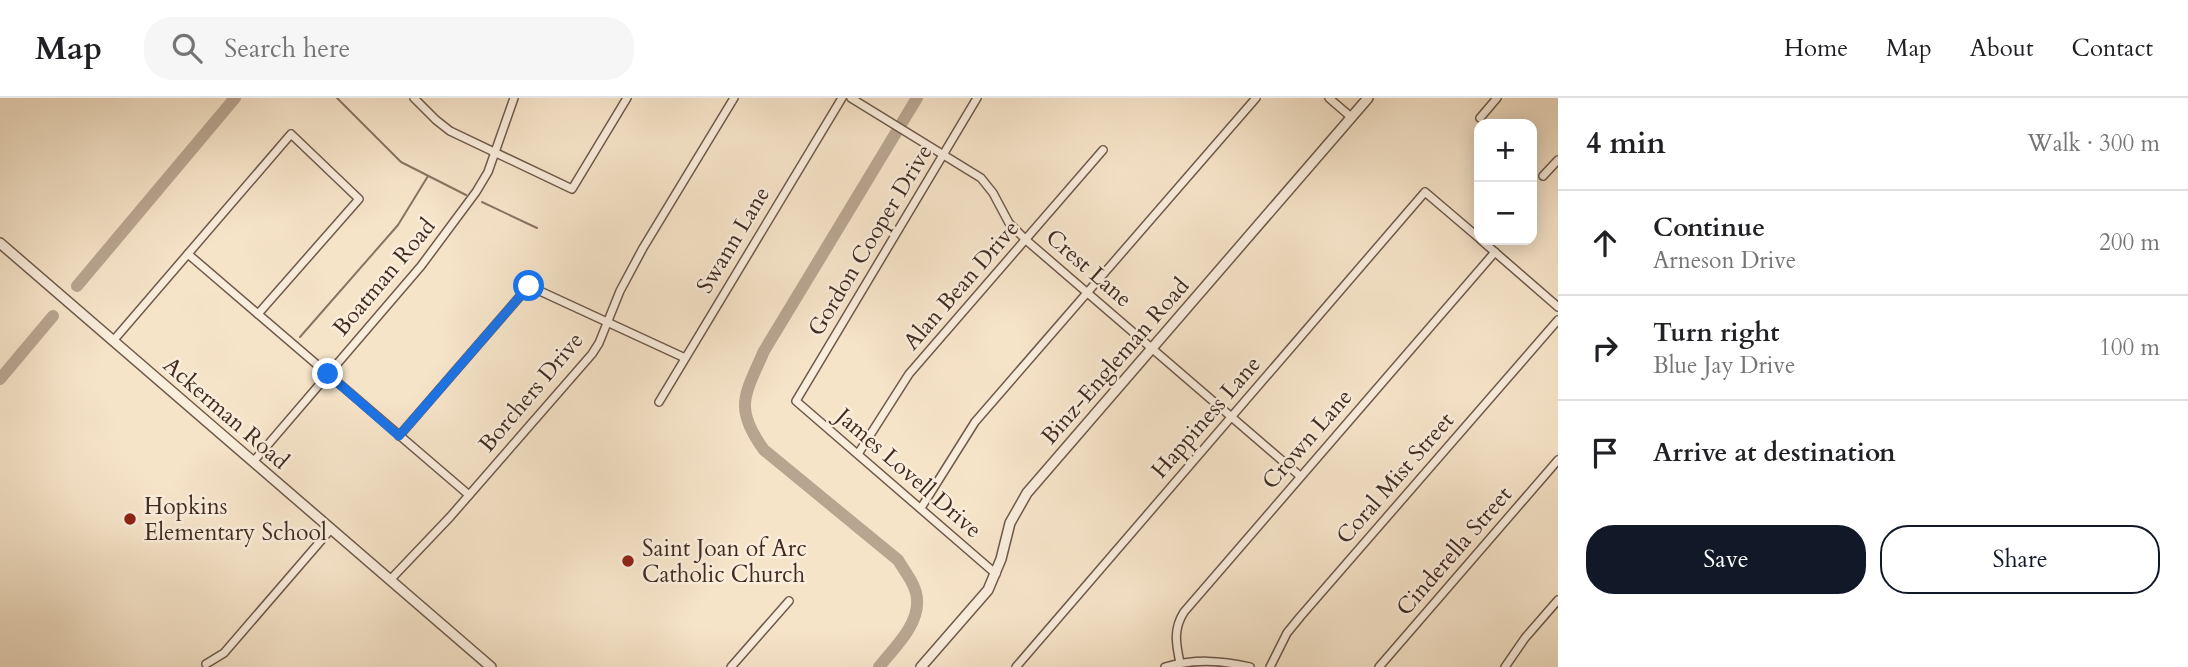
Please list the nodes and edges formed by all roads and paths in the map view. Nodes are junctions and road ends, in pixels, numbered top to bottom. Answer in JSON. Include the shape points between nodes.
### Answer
{"nodes":[{"id":1,"x":414,"y":98,"type":"edge"},
{"id":2,"x":514,"y":98,"type":"edge"},
{"id":3,"x":627,"y":98,"type":"edge"},
{"id":4,"x":734,"y":98,"type":"edge"},
{"id":5,"x":842,"y":98,"type":"edge"},
{"id":6,"x":851,"y":98,"type":"edge"},
{"id":7,"x":977,"y":98,"type":"edge"},
{"id":8,"x":1256,"y":98,"type":"edge"},
{"id":9,"x":1329,"y":98,"type":"edge"},
{"id":10,"x":1368,"y":98,"type":"edge"},
{"id":11,"x":1497,"y":98,"type":"edge"},
{"id":12,"x":1351,"y":117,"type":"junction"},
{"id":13,"x":1480,"y":118,"type":"dead end"},
{"id":14,"x":1103,"y":150,"type":"dead end"},
{"id":15,"x":496,"y":152,"type":"junction"},
{"id":16,"x":944,"y":154,"type":"junction"},
{"id":17,"x":1558,"y":160,"type":"edge"},
{"id":18,"x":1544,"y":176,"type":"dead end"},
{"id":19,"x":1474,"y":234,"type":"edge"},
{"id":20,"x":1026,"y":240,"type":"junction"},
{"id":21,"x":0,"y":243,"type":"edge"},
{"id":22,"x":1487,"y":245,"type":"edge"},
{"id":23,"x":1495,"y":252,"type":"junction"},
{"id":24,"x":188,"y":254,"type":"junction"},
{"id":25,"x":1088,"y":292,"type":"junction"},
{"id":26,"x":1558,"y":307,"type":"edge"},
{"id":27,"x":258,"y":314,"type":"junction"},
{"id":28,"x":1558,"y":320,"type":"edge"},
{"id":29,"x":606,"y":322,"type":"junction"},
{"id":30,"x":113,"y":341,"type":"junction"},
{"id":31,"x":1151,"y":348,"type":"junction"},
{"id":32,"x":685,"y":358,"type":"junction"},
{"id":33,"x":328,"y":374,"type":"junction"},
{"id":34,"x":796,"y":401,"type":"joint"},
{"id":35,"x":659,"y":402,"type":"dead end"},
{"id":36,"x":1231,"y":417,"type":"junction"},
{"id":37,"x":399,"y":436,"type":"junction"},
{"id":38,"x":858,"y":454,"type":"junction"},
{"id":39,"x":1558,"y":460,"type":"edge"},
{"id":40,"x":253,"y":462,"type":"junction"},
{"id":41,"x":1300,"y":476,"type":"junction"},
{"id":42,"x":469,"y":495,"type":"junction"},
{"id":43,"x":921,"y":509,"type":"junction"},
{"id":44,"x":331,"y":529,"type":"junction"},
{"id":45,"x":996,"y":574,"type":"junction"},
{"id":46,"x":390,"y":580,"type":"junction"},
{"id":47,"x":1558,"y":600,"type":"edge"},
{"id":48,"x":789,"y":601,"type":"dead end"},
{"id":49,"x":1180,"y":663,"type":"junction"},
{"id":50,"x":206,"y":664,"type":"dead end"},
{"id":51,"x":491,"y":667,"type":"edge"},
{"id":52,"x":731,"y":667,"type":"edge"},
{"id":53,"x":921,"y":667,"type":"edge"},
{"id":54,"x":1016,"y":667,"type":"edge"},
{"id":55,"x":1165,"y":667,"type":"edge"},
{"id":56,"x":1250,"y":667,"type":"edge"},
{"id":57,"x":1270,"y":667,"type":"edge"},
{"id":58,"x":1379,"y":667,"type":"edge"},
{"id":59,"x":1505,"y":667,"type":"edge"}],
"edges":[{"from":1,"to":15,"type":"street","via":[[442,126]]},
{"from":2,"to":15,"type":"street","name":"Boatman Road"},
{"from":3,"to":15,"type":"street","via":[[572,189]]},
{"from":4,"to":29,"type":"street","name":"Borchers Drive","via":[[643,248]]},
{"from":5,"to":32,"type":"street","name":"Swann Lane"},
{"from":6,"to":16,"type":"street","name":"Crest Lane"},
{"from":7,"to":16,"type":"street","name":"Gordon Cooper Drive"},
{"from":8,"to":25,"type":"street"},
{"from":9,"to":12,"type":"street"},
{"from":10,"to":12,"type":"street","name":"Binz-Engleman Road"},
{"from":11,"to":13,"type":"street"},
{"from":12,"to":31,"type":"street","name":"Binz-Engleman Road"},
{"from":14,"to":20,"type":"street","name":"Alan Bean Drive"},
{"from":15,"to":33,"type":"street","name":"Boatman Road","via":[[482,182],[442,240]]},
{"from":16,"to":20,"type":"street","name":"Crest Lane","via":[[985,183],[1009,223]]},
{"from":16,"to":34,"type":"street","name":"Gordon Cooper Drive"},
{"from":17,"to":18,"type":"street"},
{"from":19,"to":36,"type":"street","name":"Happiness Lane","via":[[1425,192]]},
{"from":20,"to":25,"type":"street","name":"Crest Lane"},
{"from":20,"to":38,"type":"street","name":"Alan Bean Drive","via":[[909,374]]},
{"from":21,"to":30,"type":"street","name":"Ackerman Road"},
{"from":22,"to":23,"type":"street"},
{"from":23,"to":26,"type":"street"},
{"from":23,"to":41,"type":"street","name":"Crown Lane"},
{"from":24,"to":27,"type":"street"},
{"from":24,"to":27,"type":"street","via":[[291,134],[359,199]]},
{"from":24,"to":30,"type":"street"},
{"from":25,"to":31,"type":"street","name":"Crest Lane"},
{"from":25,"to":43,"type":"street","via":[[968,431]]},
{"from":27,"to":33,"type":"street"},
{"from":28,"to":57,"type":"street","name":"Coral Mist Street","via":[[1300,617]]},
{"from":29,"to":32,"type":"street"},
{"from":29,"to":37,"type":"street","via":[[529,286]]},
{"from":29,"to":42,"type":"street","name":"Borchers Drive","via":[[592,354]]},
{"from":30,"to":40,"type":"street","name":"Ackerman Road"},
{"from":31,"to":36,"type":"street","name":"Crest Lane"},
{"from":31,"to":45,"type":"street","name":"Binz-Engleman Road","via":[[1021,502],[1010,523]]},
{"from":32,"to":35,"type":"street","name":"Swann Lane"},
{"from":33,"to":37,"type":"street"},
{"from":33,"to":40,"type":"street","name":"Boatman Road"},
{"from":34,"to":38,"type":"street","name":"James Lovell Drive"},
{"from":36,"to":41,"type":"street","name":"Crest Lane"},
{"from":36,"to":54,"type":"street","name":"Happiness Lane"},
{"from":37,"to":42,"type":"street"},
{"from":38,"to":43,"type":"street","name":"James Lovell Drive"},
{"from":39,"to":58,"type":"street","name":"Cinderella Street"},
{"from":40,"to":44,"type":"street","name":"Ackerman Road"},
{"from":41,"to":49,"type":"street","name":"Crown Lane","via":[[1178,621]]},
{"from":42,"to":46,"type":"street","name":"Borchers Drive"},
{"from":43,"to":45,"type":"street","name":"James Lovell Drive"},
{"from":44,"to":46,"type":"street","name":"Ackerman Road"},
{"from":44,"to":50,"type":"street","via":[[224,653]]},
{"from":45,"to":53,"type":"street","name":"Binz-Engleman Road","via":[[977,604]]},
{"from":46,"to":51,"type":"street","name":"Ackerman Road"},
{"from":47,"to":59,"type":"street"},
{"from":48,"to":52,"type":"street"},
{"from":49,"to":55,"type":"street"},
{"from":49,"to":56,"type":"street","via":[[1218,661]]}]}
